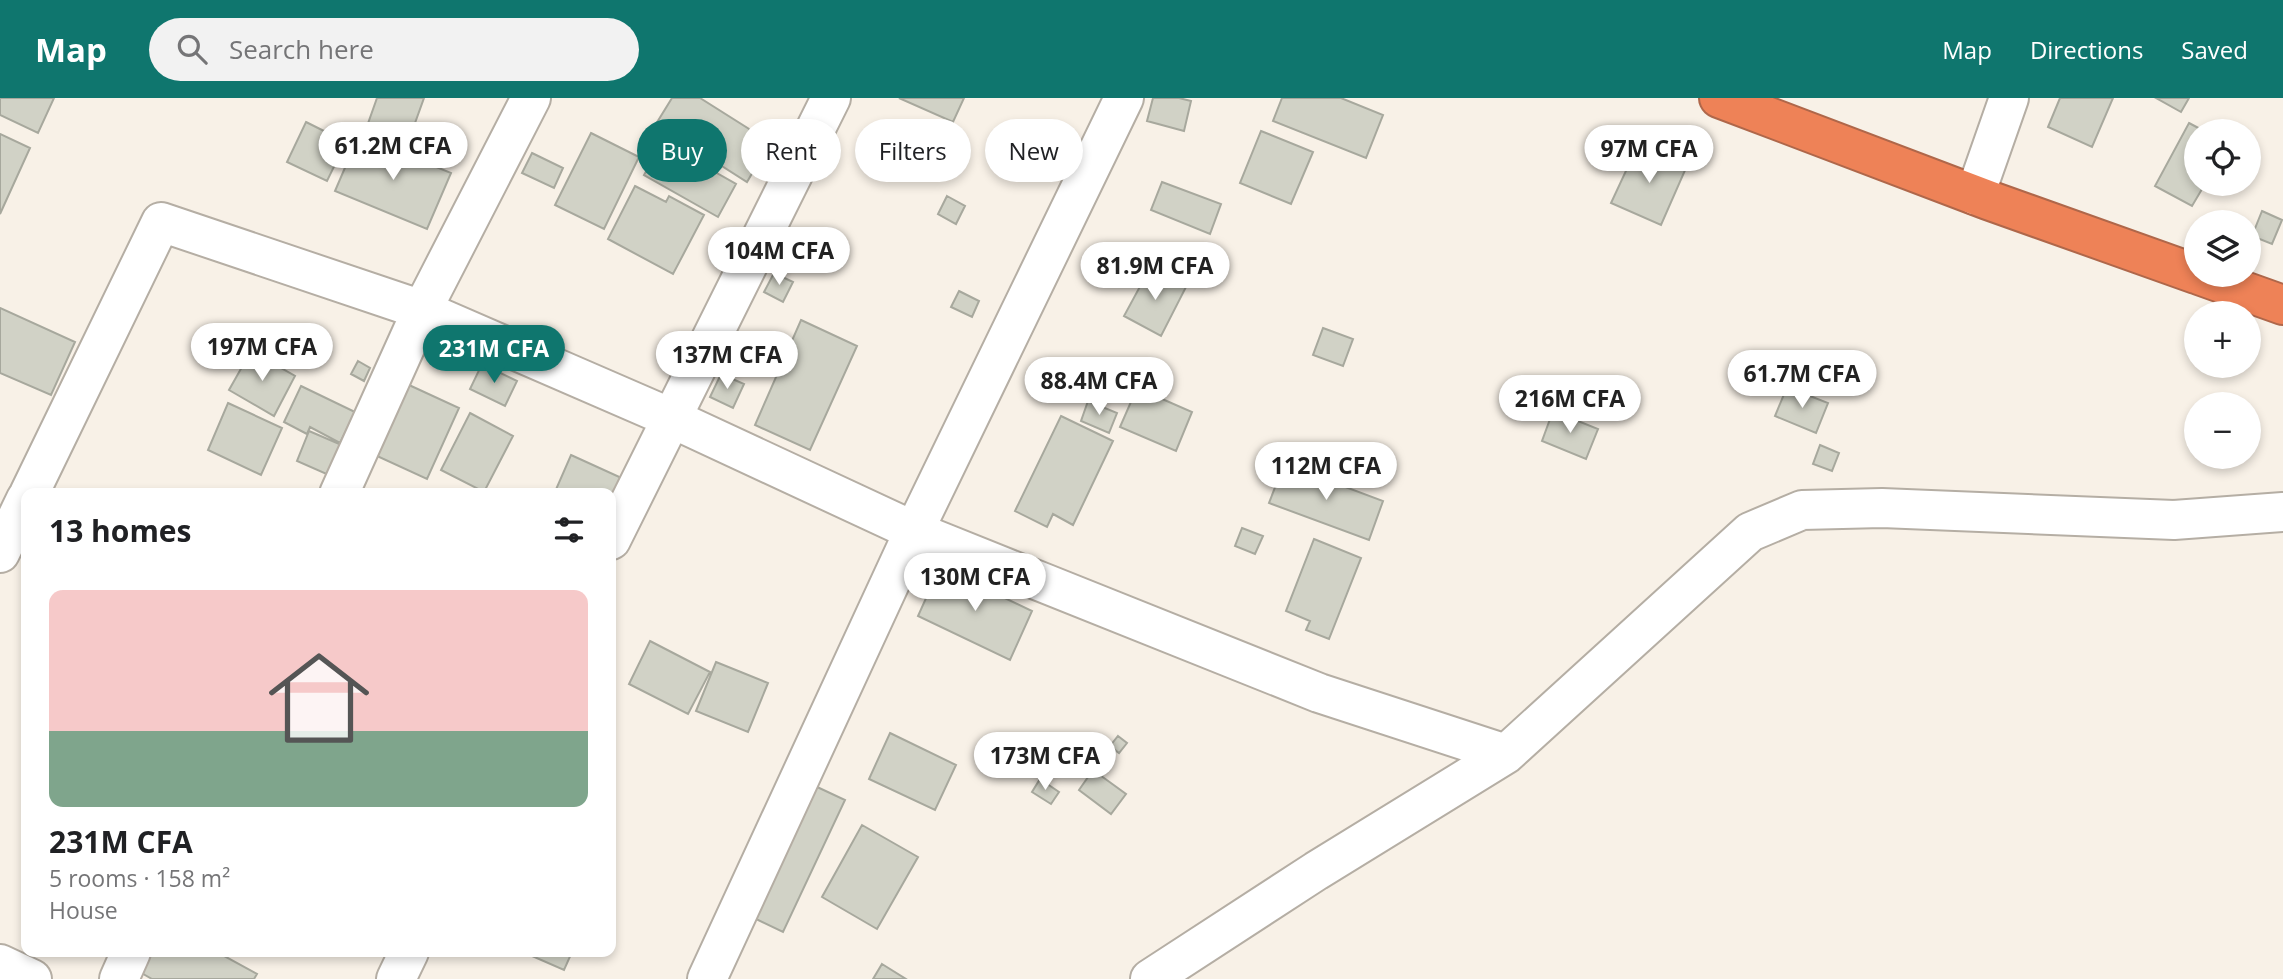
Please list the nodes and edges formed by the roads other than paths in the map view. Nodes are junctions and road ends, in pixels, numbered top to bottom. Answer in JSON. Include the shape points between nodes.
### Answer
{"nodes":[{"id":1,"x":531,"y":98,"type":"edge"},
{"id":2,"x":831,"y":98,"type":"edge"},
{"id":3,"x":1124,"y":98,"type":"edge"},
{"id":4,"x":1719,"y":98,"type":"edge"},
{"id":5,"x":2009,"y":98,"type":"edge"},
{"id":6,"x":1975,"y":195,"type":"junction"},
{"id":7,"x":2184,"y":269,"type":"edge"},
{"id":8,"x":2234,"y":287,"type":"edge"},
{"id":9,"x":2283,"y":305,"type":"edge"},
{"id":10,"x":422,"y":310,"type":"junction"},
{"id":11,"x":671,"y":418,"type":"junction"},
{"id":12,"x":32,"y":488,"type":"edge"},
{"id":13,"x":342,"y":488,"type":"edge"},
{"id":14,"x":21,"y":509,"type":"edge"},
{"id":15,"x":2283,"y":512,"type":"edge"},
{"id":16,"x":616,"y":530,"type":"edge"},
{"id":17,"x":914,"y":530,"type":"junction"},
{"id":18,"x":0,"y":553,"type":"edge"},
{"id":19,"x":1506,"y":754,"type":"junction"},
{"id":20,"x":129,"y":957,"type":"edge"},
{"id":21,"x":407,"y":957,"type":"edge"},
{"id":22,"x":0,"y":964,"type":"edge"},
{"id":23,"x":32,"y":979,"type":"edge"},
{"id":24,"x":119,"y":979,"type":"edge"},
{"id":25,"x":396,"y":979,"type":"edge"},
{"id":26,"x":707,"y":979,"type":"edge"},
{"id":27,"x":1150,"y":979,"type":"edge"}],
"edges":[{"from":1,"to":10,"type":"street"},
{"from":2,"to":11,"type":"street"},
{"from":3,"to":17,"type":"street"},
{"from":4,"to":6,"type":"highway"},
{"from":5,"to":6,"type":"street"},
{"from":6,"to":7,"type":"highway"},
{"from":8,"to":9,"type":"highway"},
{"from":10,"to":11,"type":"street"},
{"from":10,"to":12,"type":"street","via":[[161,222]]},
{"from":10,"to":13,"type":"street"},
{"from":11,"to":16,"type":"street"},
{"from":11,"to":17,"type":"street"},
{"from":14,"to":18,"type":"street"},
{"from":15,"to":19,"type":"street","via":[[2174,520],[1882,508],[1802,510],[1750,532]]},
{"from":17,"to":19,"type":"street","via":[[1319,693]]},
{"from":17,"to":26,"type":"street"},
{"from":19,"to":27,"type":"street"},
{"from":20,"to":24,"type":"street"},
{"from":21,"to":25,"type":"street"},
{"from":22,"to":23,"type":"street"}]}
